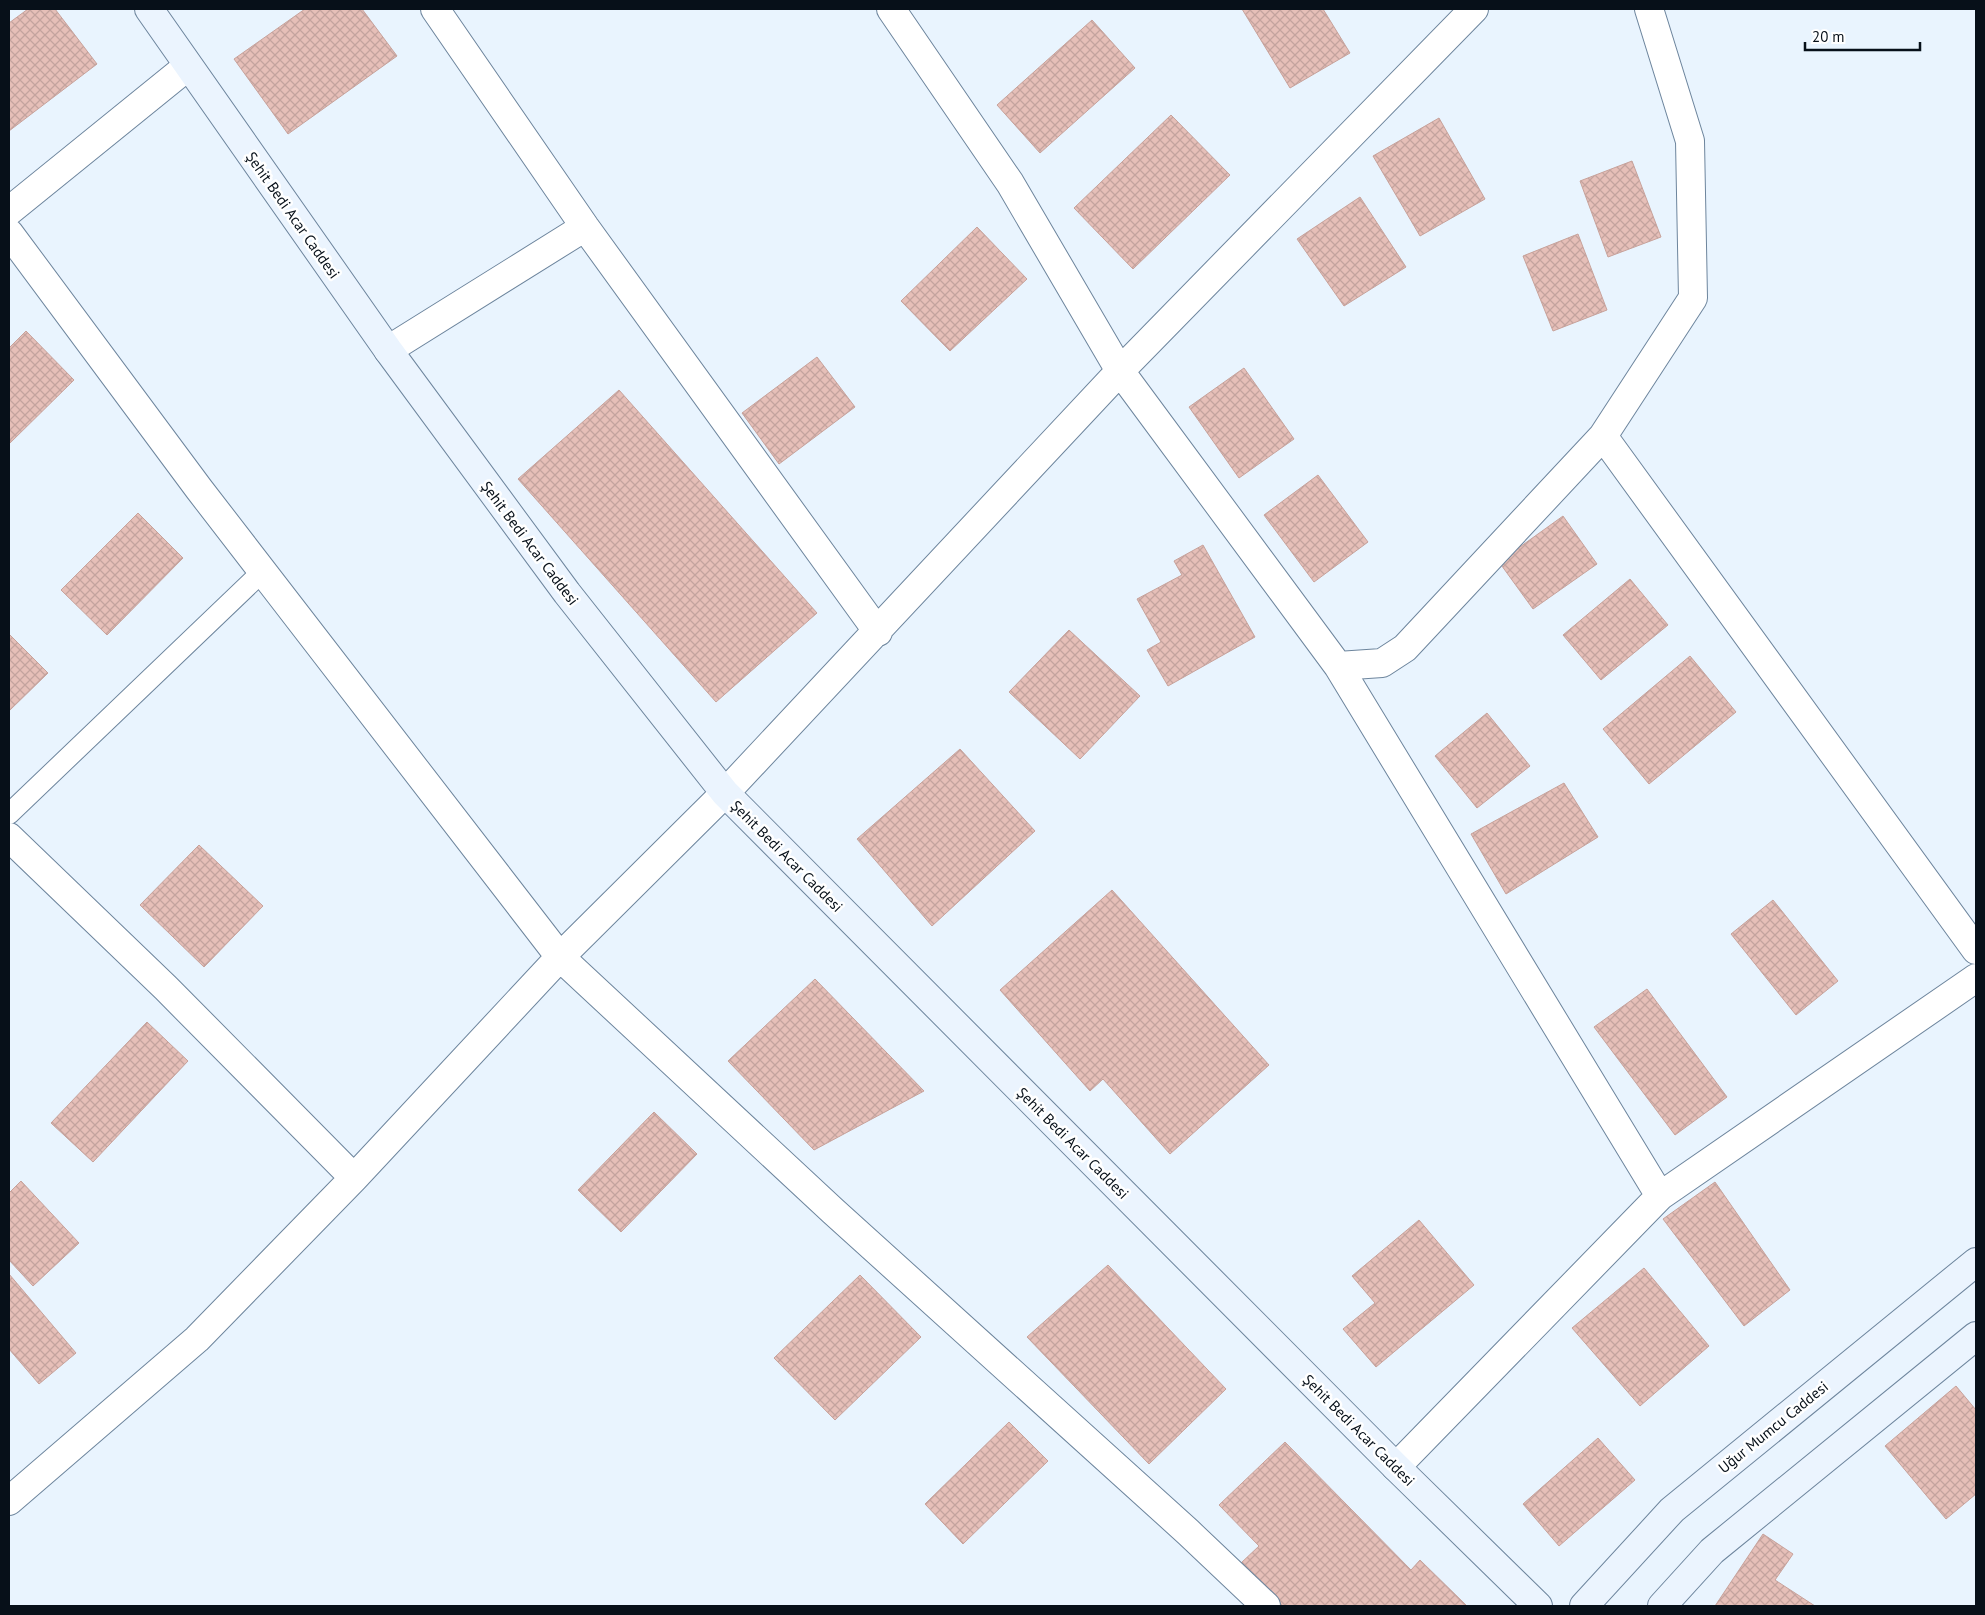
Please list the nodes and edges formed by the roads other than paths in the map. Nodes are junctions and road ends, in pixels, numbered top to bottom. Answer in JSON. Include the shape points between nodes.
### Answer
{"nodes":[{"id":1,"x":149,"y":9,"type":"edge"},
{"id":2,"x":435,"y":9,"type":"edge"},
{"id":3,"x":891,"y":9,"type":"edge"},
{"id":4,"x":1474,"y":9,"type":"edge"},
{"id":5,"x":1648,"y":9,"type":"edge"},
{"id":6,"x":188,"y":66,"type":"junction"},
{"id":7,"x":9,"y":211,"type":"edge"},
{"id":8,"x":585,"y":227,"type":"junction"},
{"id":9,"x":9,"y":233,"type":"edge"},
{"id":10,"x":388,"y":350,"type":"junction"},
{"id":11,"x":1120,"y":371,"type":"junction"},
{"id":12,"x":1603,"y":436,"type":"junction"},
{"id":13,"x":263,"y":571,"type":"junction"},
{"id":14,"x":878,"y":632,"type":"junction"},
{"id":15,"x":1338,"y":666,"type":"junction"},
{"id":16,"x":725,"y":793,"type":"junction"},
{"id":17,"x":9,"y":814,"type":"edge"},
{"id":18,"x":9,"y":837,"type":"edge"},
{"id":19,"x":1976,"y":950,"type":"edge"},
{"id":20,"x":560,"y":957,"type":"junction"},
{"id":21,"x":1976,"y":978,"type":"edge"},
{"id":22,"x":354,"y":1178,"type":"junction"},
{"id":23,"x":1660,"y":1196,"type":"junction"},
{"id":24,"x":1976,"y":1262,"type":"edge"},
{"id":25,"x":1976,"y":1336,"type":"edge"},
{"id":26,"x":1396,"y":1467,"type":"junction"},
{"id":27,"x":9,"y":1501,"type":"edge"},
{"id":28,"x":1266,"y":1606,"type":"edge"},
{"id":29,"x":1538,"y":1606,"type":"edge"},
{"id":30,"x":1584,"y":1606,"type":"edge"},
{"id":31,"x":1662,"y":1606,"type":"edge"}],
"edges":[{"from":1,"to":6,"type":"street","name":"Şehit Bedi Acar Caddesi"},
{"from":2,"to":8,"type":"street"},
{"from":3,"to":11,"type":"street","via":[[1010,183]]},
{"from":4,"to":11,"type":"street"},
{"from":5,"to":12,"type":"street","via":[[1690,141],[1692,298]]},
{"from":6,"to":7,"type":"street"},
{"from":6,"to":10,"type":"street","name":"Şehit Bedi Acar Caddesi"},
{"from":8,"to":10,"type":"street"},
{"from":8,"to":14,"type":"street"},
{"from":9,"to":13,"type":"street"},
{"from":10,"to":16,"type":"street","name":"Şehit Bedi Acar Caddesi","via":[[567,593]]},
{"from":11,"to":14,"type":"street"},
{"from":11,"to":15,"type":"street"},
{"from":12,"to":15,"type":"street","via":[[1405,648],[1382,663]]},
{"from":12,"to":19,"type":"street"},
{"from":13,"to":17,"type":"lane"},
{"from":13,"to":20,"type":"street"},
{"from":14,"to":16,"type":"street"},
{"from":15,"to":23,"type":"street"},
{"from":16,"to":20,"type":"street"},
{"from":16,"to":26,"type":"street","name":"Şehit Bedi Acar Caddesi"},
{"from":18,"to":22,"type":"street","via":[[166,988]]},
{"from":20,"to":22,"type":"street"},
{"from":20,"to":28,"type":"street"},
{"from":21,"to":23,"type":"street"},
{"from":22,"to":27,"type":"street","via":[[197,1339]]},
{"from":23,"to":26,"type":"street"},
{"from":24,"to":30,"type":"street","name":"Uğur Mumcu Caddesi","via":[[1672,1510]]},
{"from":25,"to":31,"type":"street","via":[[1712,1551]]},
{"from":26,"to":29,"type":"street","name":"Şehit Bedi Acar Caddesi"}]}
